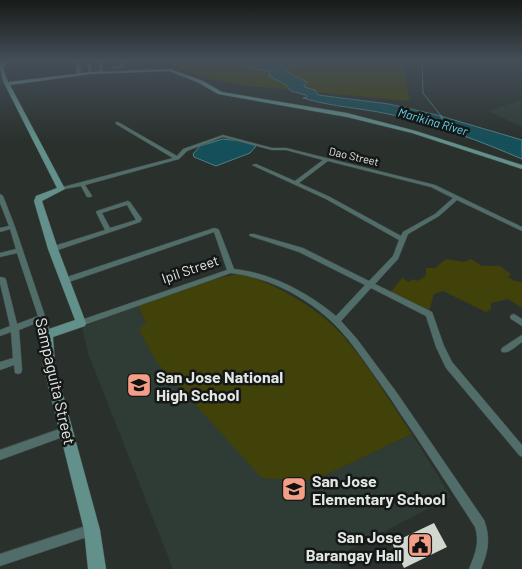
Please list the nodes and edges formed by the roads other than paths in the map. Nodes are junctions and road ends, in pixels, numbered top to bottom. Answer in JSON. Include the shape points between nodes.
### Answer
{"nodes":[{"id":1,"x":9,"y":88,"type":"edge"},
{"id":2,"x":211,"y":88,"type":"edge"},
{"id":3,"x":118,"y":123,"type":"dead end"},
{"id":4,"x":179,"y":157,"type":"junction"},
{"id":5,"x":326,"y":160,"type":"junction"},
{"id":6,"x":254,"y":165,"type":"dead end"},
{"id":7,"x":522,"y":167,"type":"edge"},
{"id":8,"x":295,"y":183,"type":"junction"},
{"id":9,"x":82,"y":184,"type":"junction"},
{"id":10,"x":61,"y":189,"type":"junction"},
{"id":11,"x":0,"y":196,"type":"edge"},
{"id":12,"x":89,"y":196,"type":"dead end"},
{"id":13,"x":457,"y":197,"type":"junction"},
{"id":14,"x":2,"y":210,"type":"edge"},
{"id":15,"x":12,"y":227,"type":"junction"},
{"id":16,"x":522,"y":228,"type":"edge"},
{"id":17,"x":0,"y":230,"type":"edge"},
{"id":18,"x":108,"y":230,"type":"junction"},
{"id":19,"x":252,"y":235,"type":"dead end"},
{"id":20,"x":402,"y":239,"type":"junction"},
{"id":21,"x":53,"y":249,"type":"junction"},
{"id":22,"x":19,"y":250,"type":"junction"},
{"id":23,"x":0,"y":255,"type":"edge"},
{"id":24,"x":231,"y":271,"type":"junction"},
{"id":25,"x":0,"y":280,"type":"edge"},
{"id":26,"x":66,"y":280,"type":"junction"},
{"id":27,"x":369,"y":285,"type":"junction"},
{"id":28,"x":4,"y":303,"type":"edge"},
{"id":29,"x":514,"y":317,"type":"dead end"},
{"id":30,"x":42,"y":318,"type":"junction"},
{"id":31,"x":336,"y":321,"type":"junction"},
{"id":32,"x":81,"y":323,"type":"junction"},
{"id":33,"x":522,"y":323,"type":"edge"},
{"id":34,"x":15,"y":328,"type":"junction"},
{"id":35,"x":0,"y":333,"type":"edge"},
{"id":36,"x":47,"y":334,"type":"junction"},
{"id":37,"x":522,"y":338,"type":"edge"},
{"id":38,"x":506,"y":350,"type":"dead end"},
{"id":39,"x":18,"y":360,"type":"junction"},
{"id":40,"x":0,"y":366,"type":"edge"},
{"id":41,"x":18,"y":370,"type":"dead end"},
{"id":42,"x":68,"y":431,"type":"junction"},
{"id":43,"x":522,"y":452,"type":"edge"},
{"id":44,"x":0,"y":455,"type":"edge"},
{"id":45,"x":92,"y":530,"type":"junction"},
{"id":46,"x":0,"y":560,"type":"edge"},
{"id":47,"x":97,"y":569,"type":"edge"},
{"id":48,"x":475,"y":569,"type":"edge"}],
"edges":[{"from":1,"to":10,"type":"street"},
{"from":2,"to":7,"type":"street","via":[[220,93],[376,122]]},
{"from":3,"to":4,"type":"street"},
{"from":4,"to":5,"type":"street","name":"Dao Street","via":[[185,150],[224,136],[272,150],[286,149]]},
{"from":4,"to":9,"type":"street","name":"Dao Street"},
{"from":5,"to":8,"type":"street"},
{"from":5,"to":13,"type":"street","name":"Dao Street","via":[[422,182]]},
{"from":6,"to":8,"type":"street"},
{"from":8,"to":20,"type":"street"},
{"from":9,"to":10,"type":"street","name":"Dao Street"},
{"from":9,"to":12,"type":"street"},
{"from":10,"to":21,"type":"street","via":[[38,199]]},
{"from":11,"to":14,"type":"street","name":"Sampaguita Street"},
{"from":13,"to":16,"type":"street","name":"Dao Street"},
{"from":13,"to":20,"type":"street","via":[[437,215],[409,230]]},
{"from":14,"to":15,"type":"street","name":"Sampaguita Street"},
{"from":15,"to":17,"type":"street"},
{"from":15,"to":22,"type":"street","name":"Sampaguita Street"},
{"from":18,"to":18,"type":"street","via":[[99,212],[128,203],[139,220]]},
{"from":18,"to":21,"type":"street"},
{"from":19,"to":27,"type":"street","via":[[301,250]]},
{"from":20,"to":27,"type":"street","via":[[396,256]]},
{"from":21,"to":26,"type":"street"},
{"from":22,"to":23,"type":"street"},
{"from":22,"to":30,"type":"street","name":"Sampaguita Street"},
{"from":24,"to":26,"type":"street","via":[[216,230]]},
{"from":24,"to":31,"type":"street","name":"Ipil Street","via":[[268,279],[312,303]]},
{"from":24,"to":32,"type":"street","name":"Ipil Street"},
{"from":25,"to":28,"type":"street","via":[[3,280]]},
{"from":26,"to":32,"type":"street"},
{"from":27,"to":31,"type":"street"},
{"from":27,"to":43,"type":"street","via":[[429,314],[449,365]]},
{"from":28,"to":34,"type":"street"},
{"from":29,"to":33,"type":"street"},
{"from":30,"to":34,"type":"street"},
{"from":30,"to":36,"type":"street","name":"Sampaguita Street"},
{"from":31,"to":48,"type":"street","name":"Ipil Street","via":[[400,404],[480,524],[484,546]]},
{"from":32,"to":36,"type":"street","name":"Ipil Street"},
{"from":34,"to":35,"type":"street"},
{"from":34,"to":39,"type":"street"},
{"from":36,"to":42,"type":"street","name":"Sampaguita Street","via":[[49,365]]},
{"from":37,"to":38,"type":"street"},
{"from":39,"to":40,"type":"street"},
{"from":39,"to":41,"type":"street"},
{"from":42,"to":44,"type":"street"},
{"from":42,"to":45,"type":"street","name":"Sampaguita Street"},
{"from":45,"to":46,"type":"street"},
{"from":45,"to":47,"type":"street","name":"Sampaguita Street"}]}
